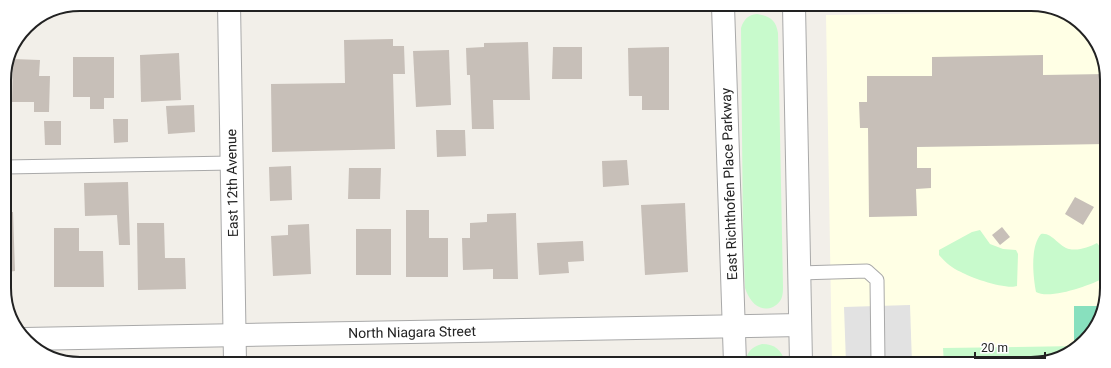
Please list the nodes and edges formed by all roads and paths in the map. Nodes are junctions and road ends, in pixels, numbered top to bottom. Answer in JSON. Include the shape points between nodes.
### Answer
{"nodes":[{"id":1,"x":228,"y":11,"type":"edge"},
{"id":2,"x":723,"y":11,"type":"edge"},
{"id":3,"x":794,"y":11,"type":"edge"},
{"id":4,"x":232,"y":162,"type":"junction"},
{"id":5,"x":11,"y":167,"type":"edge"},
{"id":6,"x":800,"y":273,"type":"junction"},
{"id":7,"x":800,"y":324,"type":"junction"},
{"id":8,"x":734,"y":326,"type":"junction"},
{"id":9,"x":235,"y":335,"type":"junction"},
{"id":10,"x":34,"y":339,"type":"edge"},
{"id":11,"x":235,"y":357,"type":"edge"},
{"id":12,"x":735,"y":357,"type":"edge"},
{"id":13,"x":801,"y":357,"type":"edge"},
{"id":14,"x":878,"y":357,"type":"edge"}],
"edges":[{"from":1,"to":4,"type":"street","name":"East 12th Avenue"},
{"from":2,"to":8,"type":"street","name":"East Richthofen Place Parkway"},
{"from":3,"to":6,"type":"street"},
{"from":4,"to":5,"type":"lane"},
{"from":4,"to":9,"type":"street","name":"East 12th Avenue"},
{"from":6,"to":7,"type":"street"},
{"from":6,"to":14,"type":"lane","via":[[867,271],[877,280]]},
{"from":7,"to":8,"type":"street","name":"North Niagara Street"},
{"from":7,"to":13,"type":"street"},
{"from":8,"to":9,"type":"street","name":"North Niagara Street"},
{"from":8,"to":12,"type":"street","name":"East Richthofen Place Parkway"},
{"from":9,"to":10,"type":"street","name":"North Niagara Street"},
{"from":9,"to":11,"type":"street","name":"East 12th Avenue"}]}
